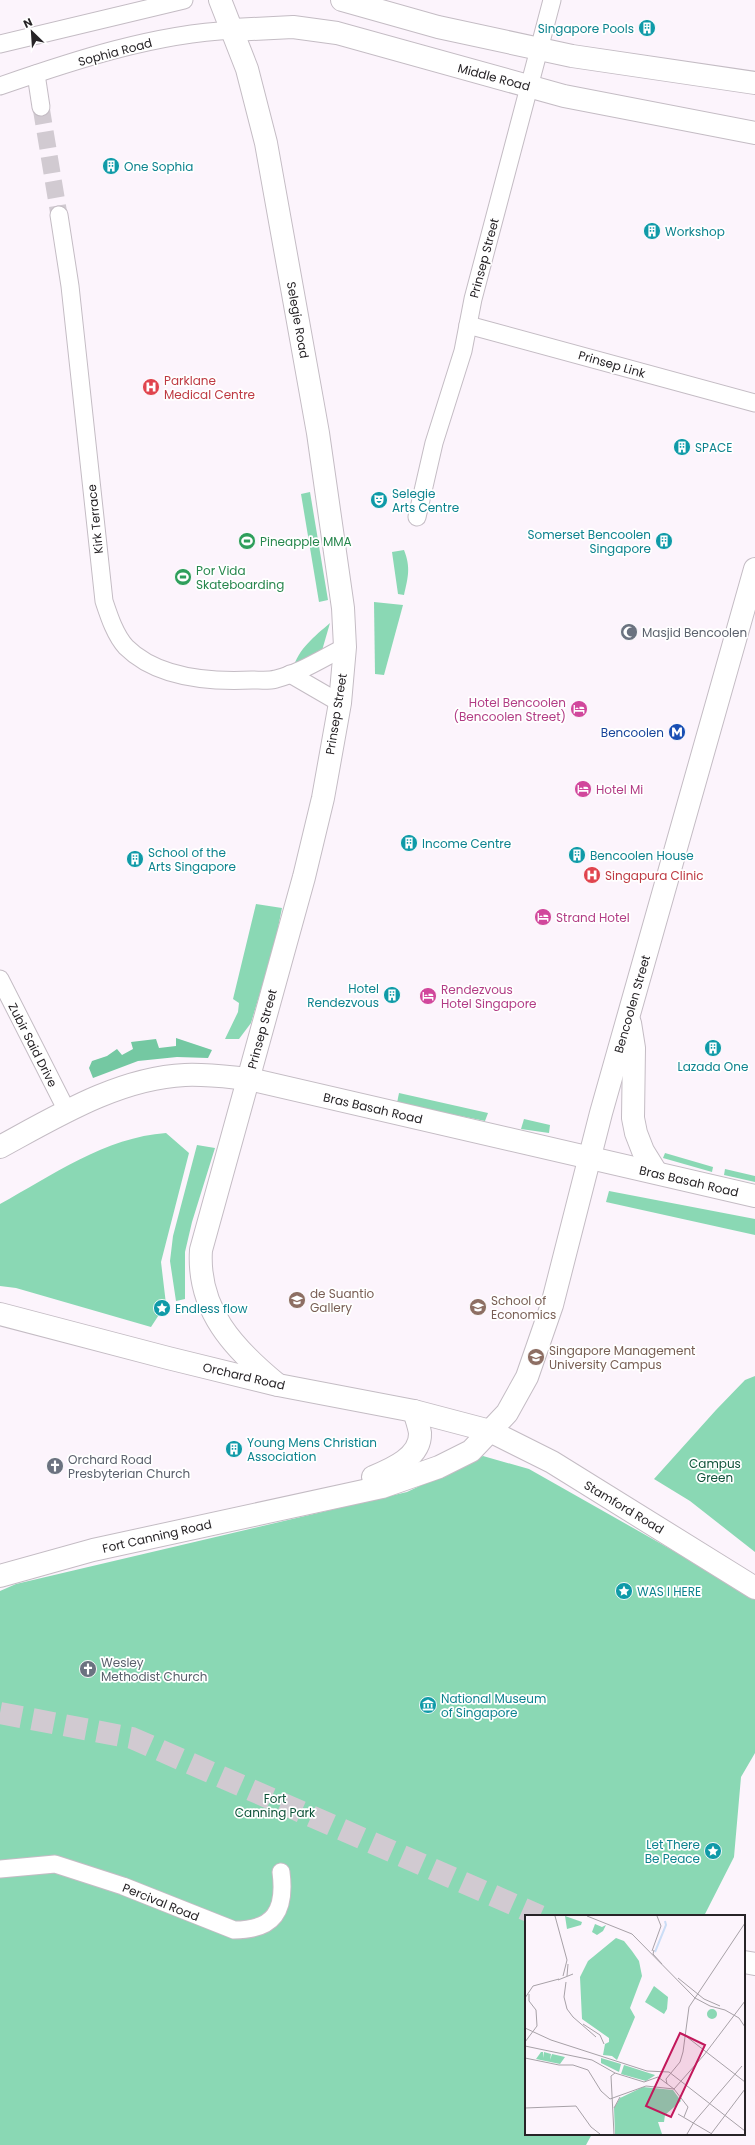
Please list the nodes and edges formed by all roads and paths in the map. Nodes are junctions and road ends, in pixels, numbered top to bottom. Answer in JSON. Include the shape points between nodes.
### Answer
{"nodes":[{"id":1,"x":184,"y":0,"type":"edge"},
{"id":2,"x":220,"y":0,"type":"edge"},
{"id":3,"x":342,"y":0,"type":"edge"},
{"id":4,"x":552,"y":0,"type":"edge"},
{"id":5,"x":233,"y":30,"type":"junction"},
{"id":6,"x":0,"y":44,"type":"edge"},
{"id":7,"x":540,"y":48,"type":"junction"},
{"id":8,"x":36,"y":74,"type":"junction"},
{"id":9,"x":755,"y":83,"type":"edge"},
{"id":10,"x":0,"y":86,"type":"edge"},
{"id":11,"x":530,"y":87,"type":"junction"},
{"id":12,"x":42,"y":107,"type":"tunnel mouth"},
{"id":13,"x":755,"y":133,"type":"edge"},
{"id":14,"x":59,"y":215,"type":"tunnel mouth"},
{"id":15,"x":468,"y":325,"type":"junction"},
{"id":16,"x":755,"y":403,"type":"edge"},
{"id":17,"x":417,"y":517,"type":"dead end"},
{"id":18,"x":755,"y":569,"type":"edge"},
{"id":19,"x":345,"y":647,"type":"junction"},
{"id":20,"x":290,"y":674,"type":"junction"},
{"id":21,"x":340,"y":703,"type":"junction"},
{"id":22,"x":0,"y":979,"type":"edge"},
{"id":23,"x":628,"y":1016,"type":"junction"},
{"id":24,"x":249,"y":1079,"type":"junction"},
{"id":25,"x":67,"y":1112,"type":"junction"},
{"id":26,"x":0,"y":1147,"type":"edge"},
{"id":27,"x":590,"y":1157,"type":"junction"},
{"id":28,"x":656,"y":1172,"type":"junction"},
{"id":29,"x":755,"y":1196,"type":"edge"},
{"id":30,"x":0,"y":1314,"type":"edge"},
{"id":31,"x":278,"y":1385,"type":"junction"},
{"id":32,"x":414,"y":1411,"type":"junction"},
{"id":33,"x":490,"y":1431,"type":"junction"},
{"id":34,"x":315,"y":1501,"type":"junction"},
{"id":35,"x":0,"y":1576,"type":"edge"},
{"id":36,"x":755,"y":1588,"type":"edge"},
{"id":37,"x":0,"y":1869,"type":"edge"},
{"id":38,"x":282,"y":1872,"type":"dead end"},
{"id":39,"x":745,"y":1962,"type":"edge"},
{"id":40,"x":755,"y":1964,"type":"edge"}],
"edges":[{"from":1,"to":6,"type":"street"},
{"from":2,"to":5,"type":"main road","name":"Selegie Road"},
{"from":3,"to":7,"type":"main road","via":[[438,27]]},
{"from":4,"to":7,"type":"street","name":"Prinsep Street"},
{"from":5,"to":8,"type":"street","name":"Sophia Road","via":[[209,31],[122,48]]},
{"from":5,"to":11,"type":"main road","name":"Middle Road","via":[[293,27],[337,33]]},
{"from":5,"to":19,"type":"main road","name":"Selegie Road","via":[[247,69],[266,142],[303,343],[343,608]]},
{"from":7,"to":9,"type":"main road","via":[[572,56]]},
{"from":7,"to":11,"type":"street","name":"Prinsep Street"},
{"from":8,"to":10,"type":"street","name":"Sophia Road"},
{"from":8,"to":12,"type":"street"},
{"from":11,"to":13,"type":"main road","name":"Middle Road","via":[[564,96]]},
{"from":11,"to":15,"type":"street","name":"Prinsep Street"},
{"from":14,"to":20,"type":"street","name":"Kirk Terrace","via":[[70,286],[104,601],[113,626],[126,646],[142,659],[161,668],[200,678],[232,681],[275,679]]},
{"from":15,"to":16,"type":"street","name":"Prinsep Link"},
{"from":15,"to":17,"type":"street","name":"Prinsep Street","via":[[463,352],[434,443]]},
{"from":18,"to":23,"type":"main road","name":"Bencoolen Street"},
{"from":19,"to":20,"type":"street","name":"Kirk Terrace"},
{"from":19,"to":21,"type":"main road","name":"Prinsep Street"},
{"from":20,"to":21,"type":"street"},
{"from":21,"to":24,"type":"main road","name":"Prinsep Street","via":[[304,877]]},
{"from":22,"to":25,"type":"street","name":"Zubir Said Drive"},
{"from":23,"to":27,"type":"main road","name":"Bencoolen Street"},
{"from":23,"to":28,"type":"main road","via":[[634,1048],[633,1118],[643,1152]]},
{"from":24,"to":25,"type":"main road","name":"Bras Basah Road","via":[[184,1075],[130,1084]]},
{"from":24,"to":27,"type":"main road","name":"Bras Basah Road"},
{"from":24,"to":31,"type":"main road","name":"Prinsep Street","via":[[201,1250],[200,1270],[211,1311],[229,1338],[252,1364]]},
{"from":25,"to":26,"type":"main road","name":"Bras Basah Road"},
{"from":27,"to":28,"type":"main road","name":"Bras Basah Road"},
{"from":27,"to":33,"type":"main road","name":"Bencoolen Street","via":[[552,1305],[527,1377],[507,1413]]},
{"from":28,"to":29,"type":"main road","name":"Bras Basah Road"},
{"from":30,"to":31,"type":"main road","name":"Orchard Road"},
{"from":31,"to":32,"type":"main road","name":"Orchard Road"},
{"from":32,"to":33,"type":"main road","name":"Orchard Road"},
{"from":32,"to":34,"type":"main road","name":"Fort Canning Road","via":[[420,1434],[416,1447],[406,1460],[392,1469]]},
{"from":33,"to":34,"type":"main road","name":"Fort Canning Road","via":[[470,1451],[439,1467],[382,1487]]},
{"from":33,"to":36,"type":"main road","name":"Stamford Road","via":[[552,1462]]},
{"from":34,"to":35,"type":"main road","name":"Fort Canning Road","via":[[93,1550]]},
{"from":37,"to":38,"type":"street","name":"Percival Road","via":[[55,1864],[123,1886],[234,1930],[247,1930],[270,1922],[278,1912],[282,1899]]},
{"from":39,"to":40,"type":"main road"}]}
